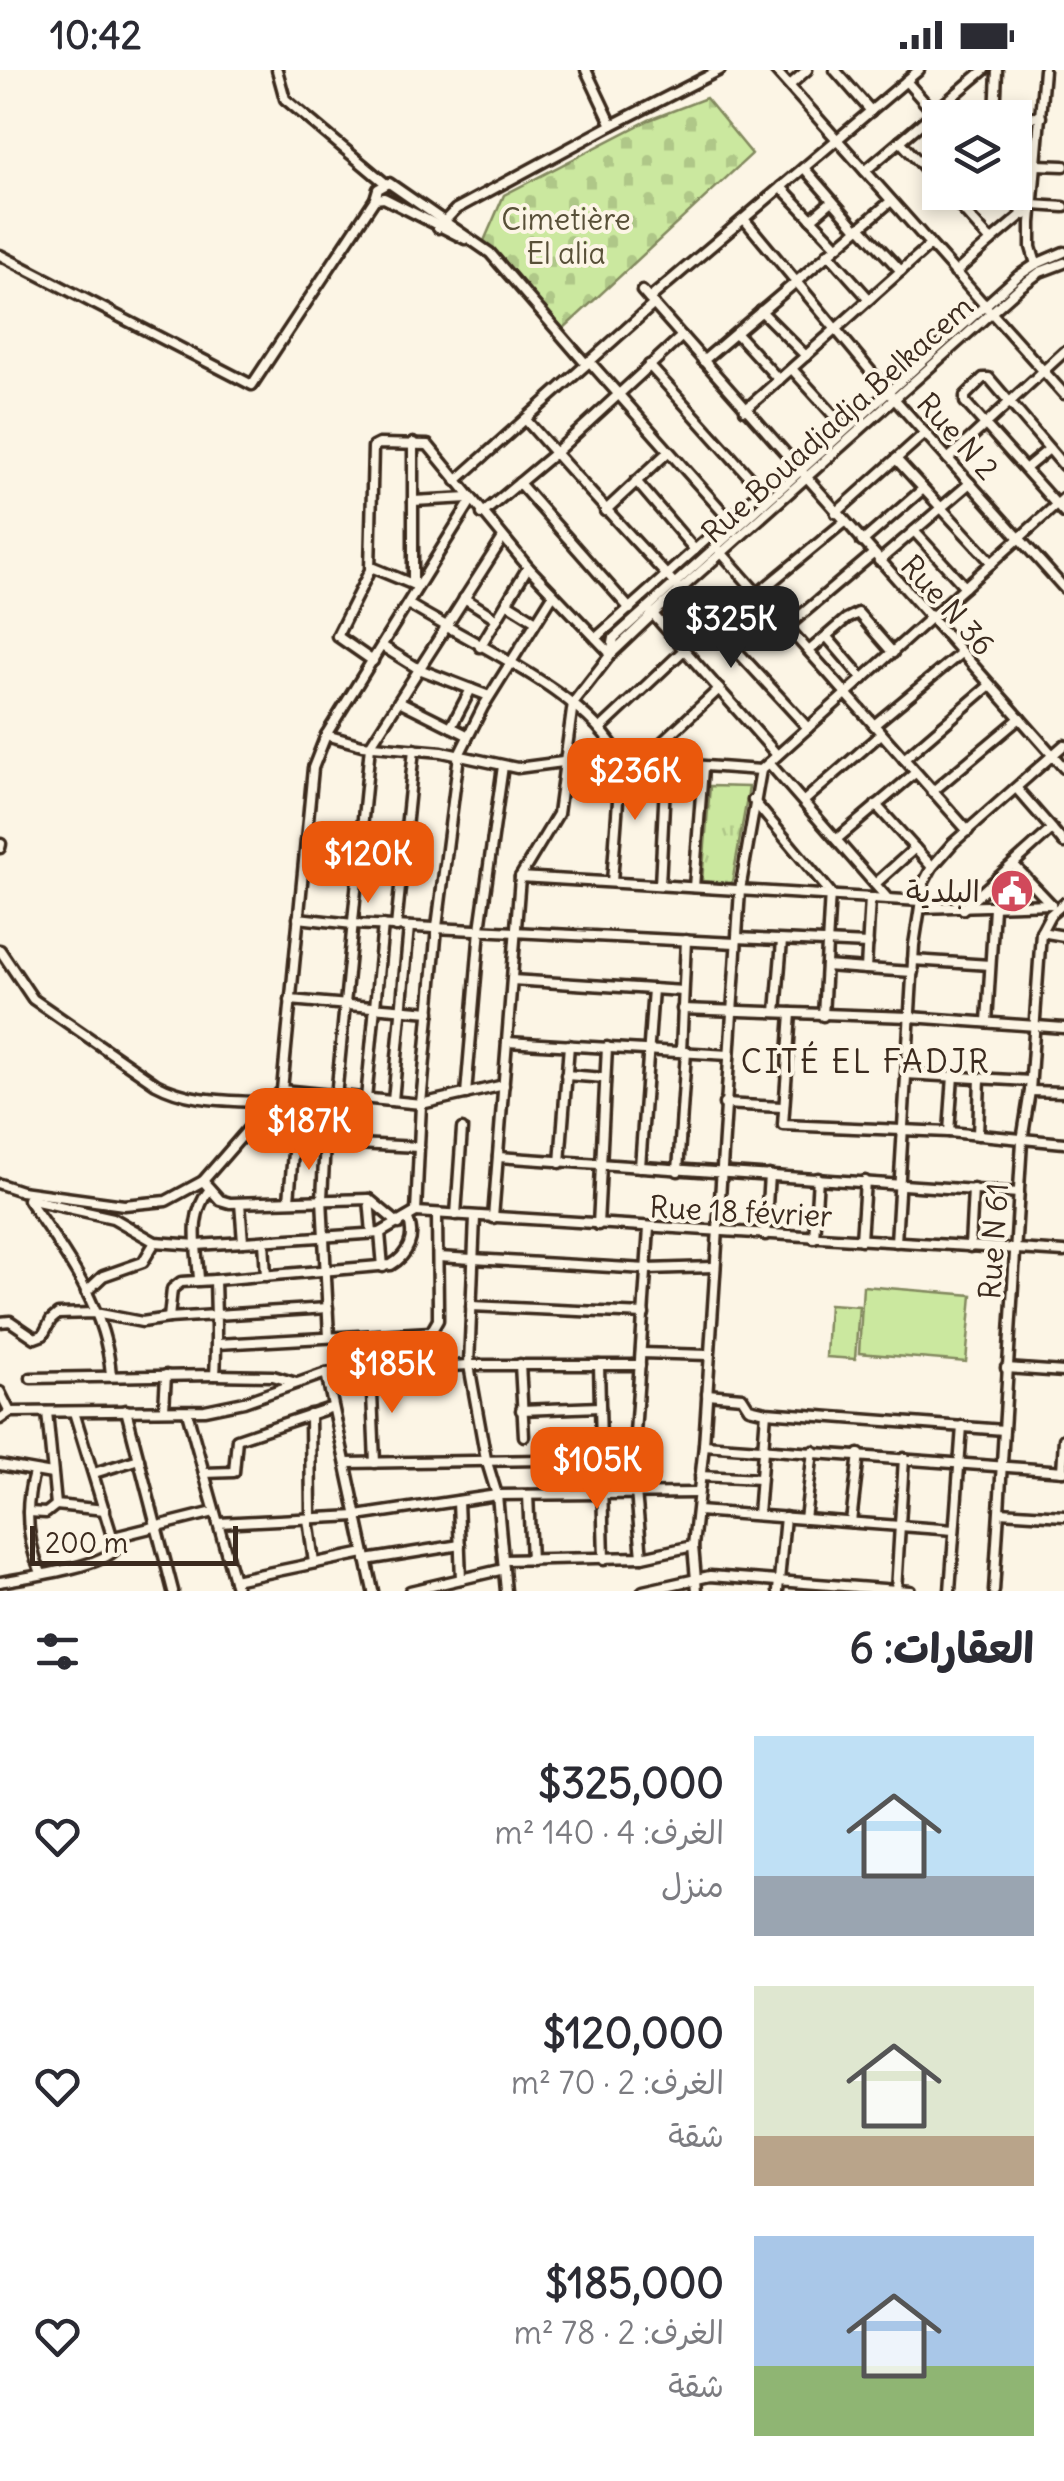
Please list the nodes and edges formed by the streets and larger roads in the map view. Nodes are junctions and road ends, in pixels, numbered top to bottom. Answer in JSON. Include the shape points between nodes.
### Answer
{"nodes":[{"id":1,"x":277,"y":70,"type":"edge"},
{"id":2,"x":587,"y":70,"type":"edge"},
{"id":3,"x":720,"y":70,"type":"edge"},
{"id":4,"x":775,"y":70,"type":"edge"},
{"id":5,"x":807,"y":70,"type":"edge"},
{"id":6,"x":835,"y":70,"type":"edge"},
{"id":7,"x":919,"y":70,"type":"edge"},
{"id":8,"x":984,"y":70,"type":"edge"},
{"id":9,"x":997,"y":70,"type":"edge"},
{"id":10,"x":1044,"y":70,"type":"edge"},
{"id":11,"x":906,"y":81,"type":"junction"},
{"id":12,"x":790,"y":85,"type":"junction"},
{"id":13,"x":923,"y":100,"type":"edge"},
{"id":14,"x":948,"y":100,"type":"edge"},
{"id":15,"x":995,"y":100,"type":"edge"},
{"id":16,"x":871,"y":111,"type":"junction"},
{"id":17,"x":1032,"y":116,"type":"edge"},
{"id":18,"x":1041,"y":116,"type":"junction"},
{"id":19,"x":922,"y":122,"type":"edge"},
{"id":20,"x":612,"y":125,"type":"junction"},
{"id":21,"x":837,"y":139,"type":"junction"},
{"id":22,"x":900,"y":141,"type":"junction"},
{"id":23,"x":1037,"y":164,"type":"junction"},
{"id":24,"x":922,"y":165,"type":"edge"},
{"id":25,"x":1064,"y":166,"type":"edge"},
{"id":26,"x":804,"y":168,"type":"junction"},
{"id":27,"x":865,"y":171,"type":"junction"},
{"id":28,"x":384,"y":183,"type":"junction"},
{"id":29,"x":781,"y":188,"type":"junction"},
{"id":30,"x":375,"y":199,"type":"junction"},
{"id":31,"x":832,"y":200,"type":"junction"},
{"id":32,"x":891,"y":201,"type":"junction"},
{"id":33,"x":1033,"y":205,"type":"junction"},
{"id":34,"x":1064,"y":207,"type":"edge"},
{"id":35,"x":963,"y":210,"type":"edge"},
{"id":36,"x":1021,"y":210,"type":"edge"},
{"id":37,"x":1024,"y":213,"type":"junction"},
{"id":38,"x":444,"y":218,"type":"junction"},
{"id":39,"x":811,"y":218,"type":"junction"},
{"id":40,"x":744,"y":219,"type":"junction"},
{"id":41,"x":1032,"y":222,"type":"junction"},
{"id":42,"x":438,"y":228,"type":"junction"},
{"id":43,"x":858,"y":228,"type":"junction"},
{"id":44,"x":991,"y":241,"type":"junction"},
{"id":45,"x":475,"y":243,"type":"junction"},
{"id":46,"x":930,"y":245,"type":"junction"},
{"id":47,"x":837,"y":246,"type":"junction"},
{"id":48,"x":1064,"y":252,"type":"edge"},
{"id":49,"x":828,"y":253,"type":"junction"},
{"id":50,"x":0,"y":254,"type":"edge"},
{"id":51,"x":1064,"y":263,"type":"edge"},
{"id":52,"x":1038,"y":268,"type":"junction"},
{"id":53,"x":901,"y":271,"type":"junction"},
{"id":54,"x":954,"y":273,"type":"junction"},
{"id":55,"x":796,"y":280,"type":"junction"},
{"id":56,"x":642,"y":290,"type":"dead end"},
{"id":57,"x":869,"y":299,"type":"junction"},
{"id":58,"x":651,"y":302,"type":"junction"},
{"id":59,"x":988,"y":310,"type":"junction"},
{"id":60,"x":761,"y":311,"type":"junction"},
{"id":61,"x":838,"y":328,"type":"junction"},
{"id":62,"x":736,"y":333,"type":"junction"},
{"id":63,"x":682,"y":336,"type":"junction"},
{"id":64,"x":1064,"y":352,"type":"edge"},
{"id":65,"x":806,"y":356,"type":"junction"},
{"id":66,"x":704,"y":362,"type":"junction"},
{"id":67,"x":588,"y":363,"type":"junction"},
{"id":68,"x":649,"y":365,"type":"junction"},
{"id":69,"x":792,"y":368,"type":"junction"},
{"id":70,"x":1044,"y":371,"type":"junction"},
{"id":71,"x":779,"y":380,"type":"junction"},
{"id":72,"x":888,"y":392,"type":"junction"},
{"id":73,"x":618,"y":394,"type":"junction"},
{"id":74,"x":1064,"y":394,"type":"edge"},
{"id":75,"x":895,"y":400,"type":"junction"},
{"id":76,"x":1009,"y":403,"type":"junction"},
{"id":77,"x":746,"y":410,"type":"junction"},
{"id":78,"x":526,"y":420,"type":"junction"},
{"id":79,"x":985,"y":425,"type":"junction"},
{"id":80,"x":846,"y":429,"type":"junction"},
{"id":81,"x":925,"y":434,"type":"junction"},
{"id":82,"x":413,"y":443,"type":"junction"},
{"id":83,"x":1049,"y":449,"type":"junction"},
{"id":84,"x":668,"y":452,"type":"junction"},
{"id":85,"x":554,"y":453,"type":"junction"},
{"id":86,"x":896,"y":459,"type":"junction"},
{"id":87,"x":948,"y":459,"type":"junction"},
{"id":88,"x":792,"y":463,"type":"junction"},
{"id":89,"x":1064,"y":466,"type":"edge"},
{"id":90,"x":1024,"y":469,"type":"junction"},
{"id":91,"x":802,"y":475,"type":"junction"},
{"id":92,"x":456,"y":481,"type":"junction"},
{"id":93,"x":636,"y":481,"type":"junction"},
{"id":94,"x":519,"y":483,"type":"junction"},
{"id":95,"x":970,"y":484,"type":"junction"},
{"id":96,"x":923,"y":488,"type":"junction"},
{"id":97,"x":765,"y":493,"type":"junction"},
{"id":98,"x":470,"y":500,"type":"junction"},
{"id":99,"x":413,"y":501,"type":"junction"},
{"id":100,"x":1060,"y":502,"type":"edge"},
{"id":101,"x":940,"y":508,"type":"junction"},
{"id":102,"x":605,"y":511,"type":"junction"},
{"id":103,"x":836,"y":513,"type":"junction"},
{"id":104,"x":1064,"y":513,"type":"edge"},
{"id":105,"x":482,"y":514,"type":"junction"},
{"id":106,"x":844,"y":522,"type":"junction"},
{"id":107,"x":732,"y":523,"type":"junction"},
{"id":108,"x":914,"y":531,"type":"junction"},
{"id":109,"x":503,"y":538,"type":"junction"},
{"id":110,"x":1021,"y":540,"type":"junction"},
{"id":111,"x":862,"y":542,"type":"junction"},
{"id":112,"x":718,"y":548,"type":"junction"},
{"id":113,"x":698,"y":553,"type":"junction"},
{"id":114,"x":876,"y":558,"type":"junction"},
{"id":115,"x":992,"y":563,"type":"junction"},
{"id":116,"x":370,"y":566,"type":"junction"},
{"id":117,"x":528,"y":567,"type":"junction"},
{"id":118,"x":665,"y":574,"type":"junction"},
{"id":119,"x":678,"y":585,"type":"junction"},
{"id":120,"x":416,"y":586,"type":"junction"},
{"id":121,"x":966,"y":587,"type":"junction"},
{"id":122,"x":1064,"y":588,"type":"edge"},
{"id":123,"x":758,"y":594,"type":"junction"},
{"id":124,"x":554,"y":596,"type":"junction"},
{"id":125,"x":464,"y":598,"type":"junction"},
{"id":126,"x":506,"y":603,"type":"junction"},
{"id":127,"x":408,"y":604,"type":"junction"},
{"id":128,"x":629,"y":608,"type":"junction"},
{"id":129,"x":650,"y":610,"type":"junction"},
{"id":130,"x":497,"y":618,"type":"junction"},
{"id":131,"x":931,"y":619,"type":"junction"},
{"id":132,"x":640,"y":620,"type":"junction"},
{"id":133,"x":536,"y":621,"type":"junction"},
{"id":134,"x":788,"y":626,"type":"junction"},
{"id":135,"x":445,"y":627,"type":"junction"},
{"id":136,"x":827,"y":637,"type":"junction"},
{"id":137,"x":596,"y":638,"type":"junction"},
{"id":138,"x":382,"y":646,"type":"junction"},
{"id":139,"x":480,"y":646,"type":"junction"},
{"id":140,"x":684,"y":650,"type":"junction"},
{"id":141,"x":809,"y":651,"type":"junction"},
{"id":142,"x":961,"y":652,"type":"junction"},
{"id":143,"x":894,"y":653,"type":"junction"},
{"id":144,"x":611,"y":654,"type":"junction"},
{"id":145,"x":373,"y":660,"type":"junction"},
{"id":146,"x":509,"y":663,"type":"junction"},
{"id":147,"x":419,"y":669,"type":"junction"},
{"id":148,"x":863,"y":679,"type":"junction"},
{"id":149,"x":990,"y":685,"type":"junction"},
{"id":150,"x":719,"y":689,"type":"junction"},
{"id":151,"x":471,"y":690,"type":"junction"},
{"id":152,"x":845,"y":694,"type":"junction"},
{"id":153,"x":489,"y":696,"type":"junction"},
{"id":154,"x":399,"y":701,"type":"junction"},
{"id":155,"x":573,"y":703,"type":"junction"},
{"id":156,"x":1020,"y":718,"type":"junction"},
{"id":157,"x":874,"y":725,"type":"junction"},
{"id":158,"x":451,"y":726,"type":"junction"},
{"id":159,"x":808,"y":728,"type":"junction"},
{"id":160,"x":600,"y":729,"type":"junction"},
{"id":161,"x":467,"y":734,"type":"junction"},
{"id":162,"x":881,"y":734,"type":"junction"},
{"id":163,"x":326,"y":735,"type":"junction"},
{"id":164,"x":1064,"y":745,"type":"edge"},
{"id":165,"x":370,"y":746,"type":"junction"},
{"id":166,"x":414,"y":749,"type":"junction"},
{"id":167,"x":459,"y":755,"type":"junction"},
{"id":168,"x":777,"y":755,"type":"junction"},
{"id":169,"x":1053,"y":755,"type":"junction"},
{"id":170,"x":904,"y":758,"type":"junction"},
{"id":171,"x":622,"y":760,"type":"junction"},
{"id":172,"x":564,"y":762,"type":"junction"},
{"id":173,"x":768,"y":762,"type":"junction"},
{"id":174,"x":640,"y":763,"type":"junction"},
{"id":175,"x":666,"y":764,"type":"junction"},
{"id":176,"x":502,"y":766,"type":"junction"},
{"id":177,"x":703,"y":768,"type":"junction"},
{"id":178,"x":1064,"y":768,"type":"edge"},
{"id":179,"x":761,"y":770,"type":"junction"},
{"id":180,"x":916,"y":773,"type":"junction"},
{"id":181,"x":1016,"y":789,"type":"junction"},
{"id":182,"x":932,"y":792,"type":"junction"},
{"id":183,"x":753,"y":800,"type":"junction"},
{"id":184,"x":804,"y":801,"type":"junction"},
{"id":185,"x":876,"y":804,"type":"junction"},
{"id":186,"x":1052,"y":829,"type":"junction"},
{"id":187,"x":968,"y":831,"type":"junction"},
{"id":188,"x":837,"y":839,"type":"junction"},
{"id":189,"x":1064,"y":843,"type":"edge"},
{"id":190,"x":914,"y":848,"type":"junction"},
{"id":191,"x":1013,"y":864,"type":"junction"},
{"id":192,"x":932,"y":868,"type":"junction"},
{"id":193,"x":520,"y":877,"type":"junction"},
{"id":194,"x":612,"y":882,"type":"junction"},
{"id":195,"x":875,"y":884,"type":"junction"},
{"id":196,"x":660,"y":885,"type":"junction"},
{"id":197,"x":694,"y":887,"type":"junction"},
{"id":198,"x":740,"y":890,"type":"junction"},
{"id":199,"x":831,"y":896,"type":"junction"},
{"id":200,"x":870,"y":898,"type":"junction"},
{"id":201,"x":887,"y":898,"type":"junction"},
{"id":202,"x":921,"y":904,"type":"junction"},
{"id":203,"x":1057,"y":906,"type":"edge"},
{"id":204,"x":994,"y":908,"type":"junction"},
{"id":205,"x":963,"y":909,"type":"junction"},
{"id":206,"x":298,"y":918,"type":"junction"},
{"id":207,"x":352,"y":924,"type":"junction"},
{"id":208,"x":383,"y":926,"type":"junction"},
{"id":209,"x":396,"y":926,"type":"junction"},
{"id":210,"x":409,"y":927,"type":"junction"},
{"id":211,"x":436,"y":927,"type":"junction"},
{"id":212,"x":480,"y":929,"type":"junction"},
{"id":213,"x":516,"y":931,"type":"junction"},
{"id":214,"x":1042,"y":932,"type":"junction"},
{"id":215,"x":1064,"y":936,"type":"edge"},
{"id":216,"x":686,"y":940,"type":"junction"},
{"id":217,"x":737,"y":940,"type":"junction"},
{"id":218,"x":782,"y":941,"type":"junction"},
{"id":219,"x":828,"y":942,"type":"junction"},
{"id":220,"x":868,"y":944,"type":"junction"},
{"id":221,"x":0,"y":950,"type":"edge"},
{"id":222,"x":914,"y":960,"type":"junction"},
{"id":223,"x":990,"y":964,"type":"junction"},
{"id":224,"x":826,"y":966,"type":"junction"},
{"id":225,"x":866,"y":969,"type":"junction"},
{"id":226,"x":912,"y":972,"type":"junction"},
{"id":227,"x":512,"y":980,"type":"junction"},
{"id":228,"x":654,"y":989,"type":"junction"},
{"id":229,"x":683,"y":990,"type":"junction"},
{"id":230,"x":290,"y":1000,"type":"junction"},
{"id":231,"x":345,"y":1005,"type":"junction"},
{"id":232,"x":374,"y":1006,"type":"junction"},
{"id":233,"x":400,"y":1008,"type":"junction"},
{"id":234,"x":682,"y":1009,"type":"junction"},
{"id":235,"x":733,"y":1010,"type":"junction"},
{"id":236,"x":430,"y":1012,"type":"junction"},
{"id":237,"x":776,"y":1012,"type":"junction"},
{"id":238,"x":791,"y":1014,"type":"junction"},
{"id":239,"x":822,"y":1016,"type":"junction"},
{"id":240,"x":910,"y":1017,"type":"junction"},
{"id":241,"x":986,"y":1022,"type":"junction"},
{"id":242,"x":1034,"y":1025,"type":"junction"},
{"id":243,"x":1064,"y":1028,"type":"edge"},
{"id":244,"x":507,"y":1042,"type":"junction"},
{"id":245,"x":569,"y":1044,"type":"junction"},
{"id":246,"x":607,"y":1047,"type":"junction"},
{"id":247,"x":648,"y":1049,"type":"junction"},
{"id":248,"x":684,"y":1052,"type":"junction"},
{"id":249,"x":729,"y":1054,"type":"junction"},
{"id":250,"x":906,"y":1074,"type":"junction"},
{"id":251,"x":566,"y":1075,"type":"junction"},
{"id":252,"x":953,"y":1076,"type":"junction"},
{"id":253,"x":605,"y":1078,"type":"junction"},
{"id":254,"x":980,"y":1078,"type":"junction"},
{"id":255,"x":504,"y":1085,"type":"junction"},
{"id":256,"x":1030,"y":1086,"type":"junction"},
{"id":257,"x":282,"y":1090,"type":"junction"},
{"id":258,"x":1064,"y":1092,"type":"edge"},
{"id":259,"x":466,"y":1094,"type":"junction"},
{"id":260,"x":336,"y":1098,"type":"junction"},
{"id":261,"x":366,"y":1099,"type":"junction"},
{"id":262,"x":394,"y":1101,"type":"junction"},
{"id":263,"x":271,"y":1103,"type":"junction"},
{"id":264,"x":421,"y":1104,"type":"junction"},
{"id":265,"x":724,"y":1104,"type":"junction"},
{"id":266,"x":782,"y":1107,"type":"junction"},
{"id":267,"x":462,"y":1129,"type":"dead end"},
{"id":268,"x":904,"y":1131,"type":"junction"},
{"id":269,"x":949,"y":1132,"type":"junction"},
{"id":270,"x":978,"y":1135,"type":"junction"},
{"id":271,"x":1022,"y":1140,"type":"junction"},
{"id":272,"x":325,"y":1142,"type":"junction"},
{"id":273,"x":1064,"y":1143,"type":"edge"},
{"id":274,"x":419,"y":1146,"type":"junction"},
{"id":275,"x":498,"y":1157,"type":"junction"},
{"id":276,"x":560,"y":1163,"type":"junction"},
{"id":277,"x":600,"y":1165,"type":"junction"},
{"id":278,"x":640,"y":1168,"type":"junction"},
{"id":279,"x":678,"y":1171,"type":"junction"},
{"id":280,"x":720,"y":1172,"type":"junction"},
{"id":281,"x":768,"y":1175,"type":"junction"},
{"id":282,"x":818,"y":1178,"type":"junction"},
{"id":283,"x":203,"y":1181,"type":"junction"},
{"id":284,"x":864,"y":1181,"type":"junction"},
{"id":285,"x":0,"y":1184,"type":"edge"},
{"id":286,"x":900,"y":1184,"type":"junction"},
{"id":287,"x":210,"y":1189,"type":"junction"},
{"id":288,"x":973,"y":1189,"type":"junction"},
{"id":289,"x":1019,"y":1194,"type":"junction"},
{"id":290,"x":25,"y":1195,"type":"junction"},
{"id":291,"x":322,"y":1198,"type":"junction"},
{"id":292,"x":369,"y":1198,"type":"junction"},
{"id":293,"x":289,"y":1200,"type":"junction"},
{"id":294,"x":240,"y":1203,"type":"junction"},
{"id":295,"x":437,"y":1214,"type":"junction"},
{"id":296,"x":412,"y":1215,"type":"junction"},
{"id":297,"x":456,"y":1216,"type":"junction"},
{"id":298,"x":475,"y":1217,"type":"junction"},
{"id":299,"x":493,"y":1218,"type":"junction"},
{"id":300,"x":399,"y":1224,"type":"junction"},
{"id":301,"x":598,"y":1225,"type":"junction"},
{"id":302,"x":648,"y":1228,"type":"junction"},
{"id":303,"x":716,"y":1232,"type":"junction"},
{"id":304,"x":376,"y":1233,"type":"junction"},
{"id":305,"x":765,"y":1235,"type":"junction"},
{"id":306,"x":324,"y":1236,"type":"junction"},
{"id":307,"x":814,"y":1238,"type":"junction"},
{"id":308,"x":860,"y":1240,"type":"junction"},
{"id":309,"x":264,"y":1241,"type":"junction"},
{"id":310,"x":155,"y":1242,"type":"junction"},
{"id":311,"x":243,"y":1242,"type":"junction"},
{"id":312,"x":896,"y":1242,"type":"junction"},
{"id":313,"x":197,"y":1245,"type":"junction"},
{"id":314,"x":970,"y":1247,"type":"junction"},
{"id":315,"x":1015,"y":1250,"type":"junction"},
{"id":316,"x":1064,"y":1252,"type":"edge"},
{"id":317,"x":438,"y":1257,"type":"junction"},
{"id":318,"x":472,"y":1259,"type":"junction"},
{"id":319,"x":384,"y":1267,"type":"junction"},
{"id":320,"x":714,"y":1268,"type":"junction"},
{"id":321,"x":647,"y":1269,"type":"junction"},
{"id":322,"x":326,"y":1272,"type":"junction"},
{"id":323,"x":266,"y":1276,"type":"junction"},
{"id":324,"x":199,"y":1280,"type":"junction"},
{"id":325,"x":214,"y":1280,"type":"junction"},
{"id":326,"x":86,"y":1292,"type":"junction"},
{"id":327,"x":471,"y":1306,"type":"junction"},
{"id":328,"x":328,"y":1308,"type":"junction"},
{"id":329,"x":95,"y":1313,"type":"junction"},
{"id":330,"x":644,"y":1314,"type":"junction"},
{"id":331,"x":216,"y":1316,"type":"junction"},
{"id":332,"x":169,"y":1318,"type":"junction"},
{"id":333,"x":0,"y":1322,"type":"edge"},
{"id":334,"x":329,"y":1337,"type":"junction"},
{"id":335,"x":216,"y":1344,"type":"junction"},
{"id":336,"x":641,"y":1354,"type":"junction"},
{"id":337,"x":709,"y":1355,"type":"junction"},
{"id":338,"x":520,"y":1364,"type":"junction"},
{"id":339,"x":599,"y":1365,"type":"junction"},
{"id":340,"x":640,"y":1365,"type":"junction"},
{"id":341,"x":469,"y":1366,"type":"junction"},
{"id":342,"x":1006,"y":1368,"type":"junction"},
{"id":343,"x":371,"y":1370,"type":"junction"},
{"id":344,"x":1064,"y":1372,"type":"edge"},
{"id":345,"x":326,"y":1373,"type":"junction"},
{"id":346,"x":110,"y":1374,"type":"junction"},
{"id":347,"x":166,"y":1375,"type":"junction"},
{"id":348,"x":215,"y":1375,"type":"junction"},
{"id":349,"x":32,"y":1378,"type":"dead end"},
{"id":350,"x":296,"y":1383,"type":"junction"},
{"id":351,"x":0,"y":1392,"type":"edge"},
{"id":352,"x":708,"y":1394,"type":"junction"},
{"id":353,"x":332,"y":1407,"type":"junction"},
{"id":354,"x":600,"y":1407,"type":"junction"},
{"id":355,"x":126,"y":1410,"type":"junction"},
{"id":356,"x":164,"y":1410,"type":"junction"},
{"id":357,"x":521,"y":1410,"type":"junction"},
{"id":358,"x":10,"y":1412,"type":"junction"},
{"id":359,"x":47,"y":1412,"type":"junction"},
{"id":360,"x":74,"y":1412,"type":"junction"},
{"id":361,"x":187,"y":1412,"type":"junction"},
{"id":362,"x":766,"y":1412,"type":"junction"},
{"id":363,"x":310,"y":1414,"type":"junction"},
{"id":364,"x":0,"y":1420,"type":"edge"},
{"id":365,"x":962,"y":1426,"type":"junction"},
{"id":366,"x":1004,"y":1430,"type":"junction"},
{"id":367,"x":524,"y":1436,"type":"dead end"},
{"id":368,"x":1064,"y":1440,"type":"edge"},
{"id":369,"x":704,"y":1444,"type":"junction"},
{"id":370,"x":763,"y":1448,"type":"junction"},
{"id":371,"x":813,"y":1450,"type":"junction"},
{"id":372,"x":859,"y":1454,"type":"junction"},
{"id":373,"x":904,"y":1458,"type":"junction"},
{"id":374,"x":139,"y":1459,"type":"junction"},
{"id":375,"x":486,"y":1459,"type":"junction"},
{"id":376,"x":600,"y":1459,"type":"junction"},
{"id":377,"x":960,"y":1462,"type":"junction"},
{"id":378,"x":347,"y":1463,"type":"junction"},
{"id":379,"x":375,"y":1463,"type":"junction"},
{"id":380,"x":0,"y":1465,"type":"edge"},
{"id":381,"x":1003,"y":1468,"type":"junction"},
{"id":382,"x":1063,"y":1471,"type":"edge"},
{"id":383,"x":34,"y":1472,"type":"junction"},
{"id":384,"x":94,"y":1473,"type":"junction"},
{"id":385,"x":204,"y":1473,"type":"junction"},
{"id":386,"x":52,"y":1474,"type":"junction"},
{"id":387,"x":700,"y":1476,"type":"junction"},
{"id":388,"x":760,"y":1479,"type":"junction"},
{"id":389,"x":634,"y":1492,"type":"junction"},
{"id":390,"x":601,"y":1493,"type":"junction"},
{"id":391,"x":698,"y":1493,"type":"junction"},
{"id":392,"x":497,"y":1495,"type":"junction"},
{"id":393,"x":528,"y":1495,"type":"junction"},
{"id":394,"x":458,"y":1501,"type":"junction"},
{"id":395,"x":56,"y":1504,"type":"junction"},
{"id":396,"x":105,"y":1510,"type":"junction"},
{"id":397,"x":698,"y":1511,"type":"junction"},
{"id":398,"x":28,"y":1512,"type":"junction"},
{"id":399,"x":214,"y":1512,"type":"junction"},
{"id":400,"x":1000,"y":1512,"type":"junction"},
{"id":401,"x":758,"y":1515,"type":"junction"},
{"id":402,"x":357,"y":1516,"type":"junction"},
{"id":403,"x":1064,"y":1516,"type":"edge"},
{"id":404,"x":786,"y":1517,"type":"junction"},
{"id":405,"x":309,"y":1518,"type":"junction"},
{"id":406,"x":805,"y":1519,"type":"junction"},
{"id":407,"x":851,"y":1522,"type":"junction"},
{"id":408,"x":218,"y":1523,"type":"junction"},
{"id":409,"x":156,"y":1526,"type":"junction"},
{"id":410,"x":901,"y":1526,"type":"junction"},
{"id":411,"x":954,"y":1530,"type":"junction"},
{"id":412,"x":114,"y":1538,"type":"junction"},
{"id":413,"x":460,"y":1545,"type":"junction"},
{"id":414,"x":693,"y":1546,"type":"junction"},
{"id":415,"x":365,"y":1556,"type":"junction"},
{"id":416,"x":642,"y":1557,"type":"junction"},
{"id":417,"x":531,"y":1560,"type":"junction"},
{"id":418,"x":604,"y":1560,"type":"junction"},
{"id":419,"x":314,"y":1564,"type":"junction"},
{"id":420,"x":504,"y":1565,"type":"junction"},
{"id":421,"x":41,"y":1573,"type":"junction"},
{"id":422,"x":461,"y":1579,"type":"junction"},
{"id":423,"x":694,"y":1579,"type":"junction"},
{"id":424,"x":778,"y":1579,"type":"junction"},
{"id":425,"x":234,"y":1580,"type":"junction"},
{"id":426,"x":0,"y":1582,"type":"edge"},
{"id":427,"x":835,"y":1587,"type":"edge"},
{"id":428,"x":174,"y":1591,"type":"edge"},
{"id":429,"x":237,"y":1591,"type":"edge"},
{"id":430,"x":373,"y":1591,"type":"edge"},
{"id":431,"x":410,"y":1591,"type":"edge"},
{"id":432,"x":506,"y":1591,"type":"edge"},
{"id":433,"x":642,"y":1591,"type":"edge"},
{"id":434,"x":697,"y":1591,"type":"edge"},
{"id":435,"x":778,"y":1591,"type":"edge"},
{"id":436,"x":896,"y":1591,"type":"edge"},
{"id":437,"x":910,"y":1591,"type":"edge"},
{"id":438,"x":950,"y":1591,"type":"edge"},
{"id":439,"x":994,"y":1591,"type":"edge"}],
"edges":[{"from":1,"to":28,"type":"street","via":[[285,99]]},
{"from":2,"to":20,"type":"street"},
{"from":3,"to":20,"type":"street"},
{"from":4,"to":12,"type":"street"},
{"from":5,"to":12,"type":"street"},
{"from":6,"to":16,"type":"street"},
{"from":7,"to":11,"type":"street"},
{"from":8,"to":14,"type":"street"},
{"from":9,"to":15,"type":"street"},
{"from":10,"to":18,"type":"street"},
{"from":11,"to":13,"type":"street"},
{"from":11,"to":16,"type":"street"},
{"from":12,"to":21,"type":"street"},
{"from":16,"to":21,"type":"street"},
{"from":17,"to":18,"type":"street"},
{"from":18,"to":23,"type":"street"},
{"from":19,"to":22,"type":"street"},
{"from":20,"to":38,"type":"street"},
{"from":21,"to":26,"type":"street"},
{"from":21,"to":27,"type":"street"},
{"from":22,"to":24,"type":"street"},
{"from":22,"to":27,"type":"street"},
{"from":23,"to":25,"type":"street"},
{"from":23,"to":33,"type":"street"},
{"from":26,"to":29,"type":"street"},
{"from":26,"to":31,"type":"street"},
{"from":27,"to":32,"type":"street"},
{"from":28,"to":30,"type":"street"},
{"from":28,"to":38,"type":"street"},
{"from":29,"to":39,"type":"street"},
{"from":29,"to":40,"type":"street"},
{"from":30,"to":42,"type":"street"},
{"from":30,"to":50,"type":"street","via":[[252,385]]},
{"from":31,"to":39,"type":"street"},
{"from":31,"to":43,"type":"street"},
{"from":32,"to":43,"type":"street"},
{"from":32,"to":46,"type":"street"},
{"from":33,"to":34,"type":"street"},
{"from":33,"to":41,"type":"street"},
{"from":35,"to":44,"type":"street"},
{"from":36,"to":37,"type":"street"},
{"from":37,"to":41,"type":"street"},
{"from":37,"to":44,"type":"street"},
{"from":38,"to":42,"type":"street"},
{"from":38,"to":45,"type":"street"},
{"from":39,"to":47,"type":"street"},
{"from":40,"to":55,"type":"street","name":"Rue N 2"},
{"from":40,"to":58,"type":"street"},
{"from":41,"to":52,"type":"street"},
{"from":42,"to":45,"type":"street"},
{"from":43,"to":47,"type":"street"},
{"from":43,"to":53,"type":"street"},
{"from":44,"to":54,"type":"street"},
{"from":45,"to":67,"type":"street"},
{"from":46,"to":53,"type":"street"},
{"from":46,"to":54,"type":"street"},
{"from":47,"to":49,"type":"street"},
{"from":48,"to":52,"type":"street","name":"Rue Bouadjadja Belkacem"},
{"from":49,"to":55,"type":"street"},
{"from":49,"to":57,"type":"street"},
{"from":51,"to":52,"type":"street","name":"Rue Bouadjadja Belkacem"},
{"from":52,"to":59,"type":"street","name":"Rue Bouadjadja Belkacem"},
{"from":53,"to":57,"type":"street"},
{"from":54,"to":59,"type":"street"},
{"from":55,"to":60,"type":"street"},
{"from":55,"to":61,"type":"street","name":"Rue N 2"},
{"from":56,"to":58,"type":"street","name":"Rue N 36"},
{"from":57,"to":61,"type":"street"},
{"from":58,"to":63,"type":"street","name":"Rue N 36"},
{"from":58,"to":67,"type":"street"},
{"from":59,"to":70,"type":"street"},
{"from":59,"to":72,"type":"street","name":"Rue Bouadjadja Belkacem"},
{"from":59,"to":75,"type":"street","name":"Rue Bouadjadja Belkacem"},
{"from":60,"to":62,"type":"street"},
{"from":60,"to":65,"type":"street"},
{"from":61,"to":65,"type":"street"},
{"from":61,"to":72,"type":"street","name":"Rue N 2"},
{"from":62,"to":66,"type":"street"},
{"from":62,"to":71,"type":"street"},
{"from":63,"to":66,"type":"street","name":"Rue N 36"},
{"from":63,"to":68,"type":"street"},
{"from":64,"to":70,"type":"street"},
{"from":65,"to":69,"type":"street"},
{"from":66,"to":77,"type":"street","name":"Rue N 36"},
{"from":67,"to":73,"type":"street"},
{"from":67,"to":78,"type":"street"},
{"from":68,"to":73,"type":"street"},
{"from":68,"to":97,"type":"street"},
{"from":69,"to":71,"type":"street"},
{"from":69,"to":80,"type":"street"},
{"from":70,"to":74,"type":"street"},
{"from":70,"to":76,"type":"street"},
{"from":71,"to":77,"type":"street"},
{"from":72,"to":75,"type":"street","name":"Rue N 2"},
{"from":72,"to":80,"type":"street","name":"Rue Bouadjadja Belkacem"},
{"from":73,"to":84,"type":"street"},
{"from":73,"to":85,"type":"street"},
{"from":75,"to":81,"type":"street","name":"Rue N 2"},
{"from":75,"to":91,"type":"street","name":"Rue Bouadjadja Belkacem"},
{"from":76,"to":79,"type":"street"},
{"from":76,"to":79,"type":"street","via":[[983,378],[964,400]]},
{"from":76,"to":83,"type":"street"},
{"from":77,"to":88,"type":"street","name":"Rue N 36"},
{"from":78,"to":85,"type":"street"},
{"from":78,"to":92,"type":"street"},
{"from":79,"to":87,"type":"street"},
{"from":79,"to":90,"type":"street"},
{"from":80,"to":91,"type":"street","name":"Rue Bouadjadja Belkacem"},
{"from":81,"to":86,"type":"street"},
{"from":81,"to":87,"type":"street","name":"Rue N 2"},
{"from":82,"to":92,"type":"street","via":[[428,444]]},
{"from":82,"to":99,"type":"street"},
{"from":82,"to":116,"type":"street","via":[[374,448]]},
{"from":83,"to":89,"type":"street"},
{"from":83,"to":90,"type":"street"},
{"from":84,"to":93,"type":"street"},
{"from":84,"to":107,"type":"street"},
{"from":85,"to":94,"type":"street"},
{"from":85,"to":102,"type":"street"},
{"from":86,"to":96,"type":"street"},
{"from":86,"to":103,"type":"street"},
{"from":87,"to":95,"type":"street","name":"Rue N 2"},
{"from":88,"to":91,"type":"street","name":"Rue N 36"},
{"from":88,"to":97,"type":"street"},
{"from":90,"to":100,"type":"street"},
{"from":91,"to":97,"type":"street","name":"Rue Bouadjadja Belkacem"},
{"from":91,"to":103,"type":"street","name":"Rue N 36"},
{"from":91,"to":112,"type":"street","name":"Rue Bouadjadja Belkacem"},
{"from":92,"to":98,"type":"street"},
{"from":93,"to":102,"type":"street"},
{"from":93,"to":113,"type":"street"},
{"from":94,"to":105,"type":"street"},
{"from":94,"to":128,"type":"street"},
{"from":95,"to":101,"type":"street"},
{"from":95,"to":110,"type":"street","name":"Rue N 2"},
{"from":96,"to":101,"type":"street"},
{"from":96,"to":111,"type":"street"},
{"from":97,"to":107,"type":"street"},
{"from":98,"to":99,"type":"street"},
{"from":98,"to":105,"type":"street"},
{"from":98,"to":120,"type":"street"},
{"from":99,"to":120,"type":"street"},
{"from":100,"to":104,"type":"street"},
{"from":100,"to":110,"type":"street"},
{"from":101,"to":108,"type":"street"},
{"from":101,"to":115,"type":"street"},
{"from":102,"to":118,"type":"street"},
{"from":103,"to":106,"type":"street","name":"Rue N 36"},
{"from":105,"to":109,"type":"street"},
{"from":106,"to":111,"type":"street","name":"Rue N 36"},
{"from":106,"to":123,"type":"street"},
{"from":107,"to":112,"type":"street","name":"Rue Bouadjadja Belkacem"},
{"from":107,"to":113,"type":"street"},
{"from":108,"to":114,"type":"street"},
{"from":108,"to":121,"type":"street"},
{"from":109,"to":117,"type":"street"},
{"from":109,"to":125,"type":"street"},
{"from":110,"to":115,"type":"street"},
{"from":110,"to":122,"type":"street","name":"Rue N 2"},
{"from":111,"to":114,"type":"street","name":"Rue N 36"},
{"from":112,"to":113,"type":"street","name":"Rue Bouadjadja Belkacem"},
{"from":112,"to":119,"type":"street","name":"Rue Bouadjadja Belkacem"},
{"from":112,"to":123,"type":"street"},
{"from":113,"to":118,"type":"street"},
{"from":113,"to":119,"type":"street","name":"Rue Bouadjadja Belkacem"},
{"from":114,"to":131,"type":"street","name":"Rue N 36"},
{"from":114,"to":134,"type":"street"},
{"from":115,"to":121,"type":"street"},
{"from":116,"to":120,"type":"street"},
{"from":116,"to":145,"type":"street","via":[[338,636]]},
{"from":117,"to":124,"type":"street"},
{"from":117,"to":126,"type":"street"},
{"from":118,"to":119,"type":"street"},
{"from":118,"to":128,"type":"street"},
{"from":119,"to":129,"type":"street","name":"Rue Bouadjadja Belkacem"},
{"from":119,"to":159,"type":"street"},
{"from":120,"to":127,"type":"street"},
{"from":121,"to":131,"type":"street"},
{"from":123,"to":134,"type":"street"},
{"from":124,"to":133,"type":"street"},
{"from":124,"to":137,"type":"street"},
{"from":125,"to":130,"type":"street"},
{"from":125,"to":135,"type":"street"},
{"from":126,"to":130,"type":"street"},
{"from":126,"to":133,"type":"street"},
{"from":127,"to":135,"type":"street"},
{"from":127,"to":138,"type":"street"},
{"from":128,"to":132,"type":"street"},
{"from":128,"to":137,"type":"street"},
{"from":129,"to":132,"type":"street","name":"Rue Bouadjadja Belkacem"},
{"from":129,"to":140,"type":"street"},
{"from":130,"to":139,"type":"street"},
{"from":131,"to":142,"type":"street","name":"Rue N 36"},
{"from":131,"to":143,"type":"street"},
{"from":132,"to":144,"type":"street","name":"Rue Bouadjadja Belkacem"},
{"from":133,"to":146,"type":"street"},
{"from":134,"to":141,"type":"street"},
{"from":135,"to":139,"type":"street"},
{"from":135,"to":147,"type":"street"},
{"from":136,"to":141,"type":"street"},
{"from":136,"to":143,"type":"street","via":[[858,613]]},
{"from":136,"to":148,"type":"street"},
{"from":137,"to":144,"type":"street"},
{"from":138,"to":145,"type":"street"},
{"from":138,"to":147,"type":"street"},
{"from":139,"to":146,"type":"street"},
{"from":140,"to":150,"type":"street"},
{"from":140,"to":160,"type":"street"},
{"from":141,"to":152,"type":"street"},
{"from":142,"to":149,"type":"street","name":"Rue N 36"},
{"from":142,"to":157,"type":"street"},
{"from":143,"to":148,"type":"street"},
{"from":144,"to":155,"type":"street","name":"Rue Bouadjadja Belkacem"},
{"from":145,"to":163,"type":"street"},
{"from":146,"to":153,"type":"street"},
{"from":146,"to":155,"type":"street"},
{"from":147,"to":151,"type":"street"},
{"from":147,"to":154,"type":"street"},
{"from":148,"to":152,"type":"street"},
{"from":149,"to":156,"type":"street","name":"Rue N 36"},
{"from":149,"to":170,"type":"street"},
{"from":150,"to":168,"type":"street"},
{"from":150,"to":174,"type":"street"},
{"from":151,"to":153,"type":"street"},
{"from":151,"to":158,"type":"street"},
{"from":152,"to":157,"type":"street"},
{"from":152,"to":159,"type":"street"},
{"from":153,"to":161,"type":"street"},
{"from":154,"to":158,"type":"street"},
{"from":154,"to":165,"type":"street"},
{"from":155,"to":160,"type":"street"},
{"from":155,"to":172,"type":"street"},
{"from":156,"to":169,"type":"street","name":"Rue N 36"},
{"from":156,"to":182,"type":"street"},
{"from":157,"to":162,"type":"street"},
{"from":158,"to":161,"type":"street"},
{"from":159,"to":168,"type":"street"},
{"from":160,"to":171,"type":"street"},
{"from":161,"to":167,"type":"street"},
{"from":162,"to":170,"type":"street"},
{"from":162,"to":184,"type":"street"},
{"from":163,"to":165,"type":"street"},
{"from":163,"to":206,"type":"street","via":[[314,768]]},
{"from":164,"to":169,"type":"street"},
{"from":165,"to":166,"type":"street"},
{"from":165,"to":207,"type":"street"},
{"from":166,"to":167,"type":"street"},
{"from":166,"to":209,"type":"street"},
{"from":167,"to":176,"type":"street"},
{"from":167,"to":211,"type":"street"},
{"from":168,"to":173,"type":"street"},
{"from":169,"to":178,"type":"street","name":"Rue N 36"},
{"from":169,"to":181,"type":"street"},
{"from":170,"to":180,"type":"street"},
{"from":171,"to":172,"type":"street"},
{"from":171,"to":174,"type":"street"},
{"from":171,"to":194,"type":"street"},
{"from":172,"to":176,"type":"street"},
{"from":172,"to":193,"type":"street","via":[[558,814]]},
{"from":173,"to":179,"type":"street"},
{"from":173,"to":184,"type":"street"},
{"from":174,"to":175,"type":"street"},
{"from":175,"to":177,"type":"street"},
{"from":175,"to":196,"type":"street"},
{"from":176,"to":212,"type":"street"},
{"from":177,"to":179,"type":"street"},
{"from":177,"to":197,"type":"street"},
{"from":179,"to":183,"type":"street"},
{"from":180,"to":182,"type":"street"},
{"from":180,"to":185,"type":"street"},
{"from":181,"to":186,"type":"street"},
{"from":181,"to":187,"type":"street"},
{"from":182,"to":187,"type":"street"},
{"from":183,"to":198,"type":"street"},
{"from":183,"to":199,"type":"street"},
{"from":184,"to":188,"type":"street"},
{"from":185,"to":188,"type":"street"},
{"from":185,"to":190,"type":"street"},
{"from":186,"to":189,"type":"street"},
{"from":186,"to":191,"type":"street"},
{"from":187,"to":192,"type":"street"},
{"from":188,"to":195,"type":"street"},
{"from":190,"to":192,"type":"street"},
{"from":190,"to":195,"type":"street"},
{"from":191,"to":203,"type":"street"},
{"from":191,"to":205,"type":"street"},
{"from":192,"to":202,"type":"street"},
{"from":193,"to":194,"type":"street"},
{"from":193,"to":213,"type":"street"},
{"from":194,"to":196,"type":"street"},
{"from":195,"to":201,"type":"street"},
{"from":196,"to":197,"type":"street"},
{"from":197,"to":198,"type":"street"},
{"from":198,"to":199,"type":"street"},
{"from":198,"to":217,"type":"street"},
{"from":199,"to":200,"type":"street"},
{"from":199,"to":219,"type":"street"},
{"from":200,"to":201,"type":"street"},
{"from":200,"to":220,"type":"street"},
{"from":201,"to":202,"type":"street"},
{"from":202,"to":205,"type":"street"},
{"from":202,"to":222,"type":"street"},
{"from":203,"to":204,"type":"street"},
{"from":203,"to":214,"type":"street","name":"Rue N 61"},
{"from":204,"to":205,"type":"street"},
{"from":204,"to":223,"type":"street"},
{"from":206,"to":207,"type":"street"},
{"from":206,"to":230,"type":"street"},
{"from":207,"to":208,"type":"street"},
{"from":207,"to":231,"type":"street"},
{"from":208,"to":209,"type":"street"},
{"from":208,"to":232,"type":"street"},
{"from":209,"to":210,"type":"street"},
{"from":210,"to":211,"type":"street"},
{"from":210,"to":233,"type":"street"},
{"from":211,"to":212,"type":"street"},
{"from":211,"to":236,"type":"street"},
{"from":212,"to":213,"type":"street"},
{"from":212,"to":259,"type":"street"},
{"from":213,"to":216,"type":"street"},
{"from":213,"to":227,"type":"street"},
{"from":214,"to":215,"type":"street"},
{"from":214,"to":242,"type":"street","name":"Rue N 61"},
{"from":216,"to":217,"type":"street"},
{"from":216,"to":229,"type":"street"},
{"from":217,"to":218,"type":"street"},
{"from":217,"to":235,"type":"street"},
{"from":218,"to":219,"type":"street"},
{"from":218,"to":237,"type":"street"},
{"from":219,"to":220,"type":"street"},
{"from":219,"to":224,"type":"street"},
{"from":220,"to":225,"type":"street"},
{"from":221,"to":263,"type":"street","via":[[33,999],[156,1084],[212,1100]]},
{"from":222,"to":223,"type":"street"},
{"from":222,"to":226,"type":"street"},
{"from":223,"to":241,"type":"street"},
{"from":224,"to":225,"type":"street"},
{"from":224,"to":239,"type":"street"},
{"from":225,"to":226,"type":"street"},
{"from":226,"to":240,"type":"street"},
{"from":227,"to":228,"type":"street"},
{"from":227,"to":244,"type":"street"},
{"from":228,"to":229,"type":"street"},
{"from":228,"to":247,"type":"street"},
{"from":229,"to":234,"type":"street"},
{"from":230,"to":231,"type":"street"},
{"from":230,"to":257,"type":"street"},
{"from":231,"to":232,"type":"street"},
{"from":231,"to":260,"type":"street"},
{"from":232,"to":233,"type":"street"},
{"from":232,"to":261,"type":"street"},
{"from":233,"to":236,"type":"street"},
{"from":233,"to":262,"type":"street"},
{"from":234,"to":235,"type":"street"},
{"from":234,"to":248,"type":"street"},
{"from":235,"to":237,"type":"street"},
{"from":235,"to":249,"type":"street"},
{"from":236,"to":264,"type":"street"},
{"from":237,"to":238,"type":"street"},
{"from":238,"to":239,"type":"street"},
{"from":238,"to":266,"type":"street"},
{"from":239,"to":240,"type":"street"},
{"from":240,"to":241,"type":"street"},
{"from":240,"to":250,"type":"street"},
{"from":241,"to":242,"type":"street"},
{"from":242,"to":243,"type":"street"},
{"from":242,"to":256,"type":"street","name":"Rue N 61"},
{"from":244,"to":245,"type":"street"},
{"from":244,"to":255,"type":"street"},
{"from":245,"to":246,"type":"street"},
{"from":245,"to":251,"type":"street"},
{"from":246,"to":247,"type":"street"},
{"from":246,"to":253,"type":"street"},
{"from":247,"to":248,"type":"street"},
{"from":247,"to":278,"type":"street"},
{"from":248,"to":249,"type":"street"},
{"from":248,"to":279,"type":"street"},
{"from":249,"to":265,"type":"street"},
{"from":250,"to":252,"type":"street"},
{"from":250,"to":268,"type":"street"},
{"from":251,"to":253,"type":"street"},
{"from":251,"to":276,"type":"street"},
{"from":252,"to":254,"type":"street"},
{"from":252,"to":269,"type":"street"},
{"from":253,"to":277,"type":"street"},
{"from":254,"to":256,"type":"street"},
{"from":254,"to":270,"type":"street"},
{"from":255,"to":259,"type":"street"},
{"from":255,"to":275,"type":"street"},
{"from":256,"to":258,"type":"street"},
{"from":256,"to":271,"type":"street","name":"Rue N 61"},
{"from":257,"to":260,"type":"street"},
{"from":257,"to":263,"type":"street"},
{"from":259,"to":264,"type":"street"},
{"from":260,"to":261,"type":"street"},
{"from":261,"to":262,"type":"street"},
{"from":262,"to":264,"type":"street"},
{"from":263,"to":283,"type":"street"},
{"from":264,"to":274,"type":"street"},
{"from":265,"to":266,"type":"street"},
{"from":265,"to":280,"type":"street"},
{"from":266,"to":268,"type":"street","via":[[784,1126]]},
{"from":267,"to":297,"type":"street"},
{"from":268,"to":269,"type":"street"},
{"from":268,"to":286,"type":"street"},
{"from":269,"to":270,"type":"street"},
{"from":270,"to":271,"type":"street"},
{"from":271,"to":273,"type":"street"},
{"from":271,"to":289,"type":"street","name":"Rue N 61"},
{"from":272,"to":274,"type":"street"},
{"from":272,"to":291,"type":"street"},
{"from":272,"to":293,"type":"street","via":[[293,1143]]},
{"from":274,"to":296,"type":"street"},
{"from":275,"to":276,"type":"street"},
{"from":275,"to":299,"type":"street"},
{"from":276,"to":277,"type":"street"},
{"from":277,"to":278,"type":"street"},
{"from":277,"to":301,"type":"street"},
{"from":278,"to":279,"type":"street"},
{"from":279,"to":280,"type":"street"},
{"from":280,"to":281,"type":"street"},
{"from":280,"to":303,"type":"street"},
{"from":281,"to":282,"type":"street"},
{"from":281,"to":305,"type":"street"},
{"from":282,"to":284,"type":"street"},
{"from":282,"to":307,"type":"street"},
{"from":283,"to":287,"type":"street"},
{"from":283,"to":290,"type":"street","via":[[154,1204]]},
{"from":284,"to":286,"type":"street"},
{"from":284,"to":308,"type":"street"},
{"from":285,"to":290,"type":"street"},
{"from":286,"to":288,"type":"street"},
{"from":286,"to":312,"type":"street"},
{"from":287,"to":294,"type":"street","via":[[225,1203]]},
{"from":287,"to":313,"type":"street","via":[[196,1211]]},
{"from":288,"to":289,"type":"street"},
{"from":288,"to":314,"type":"street"},
{"from":289,"to":315,"type":"street","name":"Rue N 61"},
{"from":290,"to":310,"type":"street","via":[[113,1218]]},
{"from":290,"to":326,"type":"street"},
{"from":291,"to":292,"type":"street"},
{"from":291,"to":293,"type":"street"},
{"from":291,"to":306,"type":"street"},
{"from":292,"to":300,"type":"street"},
{"from":292,"to":304,"type":"street"},
{"from":293,"to":294,"type":"street"},
{"from":294,"to":311,"type":"street"},
{"from":295,"to":296,"type":"street","name":"Rue 18 février"},
{"from":295,"to":297,"type":"street","name":"Rue 18 février"},
{"from":295,"to":317,"type":"street"},
{"from":296,"to":300,"type":"street"},
{"from":296,"to":319,"type":"street","via":[[405,1252]]},
{"from":297,"to":298,"type":"street","name":"Rue 18 février"},
{"from":298,"to":299,"type":"street","name":"Rue 18 février"},
{"from":298,"to":318,"type":"street"},
{"from":299,"to":301,"type":"street","name":"Rue 18 février"},
{"from":300,"to":304,"type":"street"},
{"from":301,"to":302,"type":"street","name":"Rue 18 février"},
{"from":302,"to":303,"type":"street","name":"Rue 18 février"},
{"from":302,"to":321,"type":"street"},
{"from":303,"to":305,"type":"street","name":"Rue 18 février"},
{"from":303,"to":320,"type":"street"},
{"from":304,"to":306,"type":"street"},
{"from":304,"to":319,"type":"street"},
{"from":305,"to":307,"type":"street","name":"Rue 18 février"},
{"from":306,"to":309,"type":"street"},
{"from":306,"to":322,"type":"street"},
{"from":307,"to":308,"type":"street","name":"Rue 18 février"},
{"from":308,"to":312,"type":"street","name":"Rue 18 février"},
{"from":309,"to":311,"type":"street"},
{"from":309,"to":323,"type":"street"},
{"from":310,"to":313,"type":"street"},
{"from":310,"to":326,"type":"street","via":[[143,1262],[104,1276]]},
{"from":311,"to":313,"type":"street"},
{"from":312,"to":314,"type":"street","name":"Rue 18 février"},
{"from":313,"to":324,"type":"street"},
{"from":314,"to":315,"type":"street","name":"Rue 18 février"},
{"from":315,"to":316,"type":"street","name":"Rue 18 février"},
{"from":315,"to":342,"type":"street","name":"Rue N 61"},
{"from":317,"to":318,"type":"street"},
{"from":317,"to":334,"type":"street","via":[[438,1320],[431,1332]]},
{"from":318,"to":321,"type":"street"},
{"from":318,"to":327,"type":"street"},
{"from":319,"to":322,"type":"street"},
{"from":320,"to":321,"type":"street"},
{"from":320,"to":337,"type":"street"},
{"from":321,"to":330,"type":"street"},
{"from":322,"to":323,"type":"street"},
{"from":322,"to":328,"type":"street"},
{"from":323,"to":325,"type":"street"},
{"from":324,"to":325,"type":"street"},
{"from":324,"to":332,"type":"street","via":[[172,1289]]},
{"from":325,"to":331,"type":"street"},
{"from":326,"to":329,"type":"street"},
{"from":327,"to":330,"type":"street"},
{"from":327,"to":341,"type":"street"},
{"from":328,"to":331,"type":"street"},
{"from":328,"to":334,"type":"street"},
{"from":329,"to":332,"type":"street","via":[[142,1322]]},
{"from":329,"to":333,"type":"street","via":[[54,1316],[34,1338],[10,1321]]},
{"from":329,"to":346,"type":"street","via":[[107,1340]]},
{"from":330,"to":336,"type":"street"},
{"from":331,"to":332,"type":"street"},
{"from":331,"to":335,"type":"street"},
{"from":334,"to":335,"type":"street"},
{"from":335,"to":348,"type":"street"},
{"from":336,"to":337,"type":"street"},
{"from":336,"to":340,"type":"street"},
{"from":337,"to":352,"type":"street"},
{"from":338,"to":339,"type":"street"},
{"from":338,"to":341,"type":"street"},
{"from":338,"to":357,"type":"street"},
{"from":339,"to":340,"type":"street"},
{"from":339,"to":354,"type":"street"},
{"from":340,"to":389,"type":"street"},
{"from":341,"to":343,"type":"street"},
{"from":341,"to":375,"type":"street"},
{"from":342,"to":344,"type":"street"},
{"from":342,"to":366,"type":"street","name":"Rue N 61"},
{"from":343,"to":345,"type":"street"},
{"from":343,"to":379,"type":"street"},
{"from":345,"to":350,"type":"street"},
{"from":345,"to":353,"type":"street"},
{"from":346,"to":347,"type":"street"},
{"from":346,"to":349,"type":"street"},
{"from":347,"to":348,"type":"street"},
{"from":347,"to":356,"type":"street"},
{"from":348,"to":350,"type":"street"},
{"from":350,"to":361,"type":"street"},
{"from":351,"to":358,"type":"street"},
{"from":352,"to":362,"type":"street","via":[[742,1397],[749,1408]]},
{"from":352,"to":369,"type":"street"},
{"from":353,"to":363,"type":"street"},
{"from":353,"to":378,"type":"street"},
{"from":354,"to":357,"type":"street"},
{"from":354,"to":376,"type":"street"},
{"from":355,"to":356,"type":"street"},
{"from":355,"to":360,"type":"street"},
{"from":355,"to":374,"type":"street"},
{"from":356,"to":361,"type":"street"},
{"from":357,"to":367,"type":"street"},
{"from":358,"to":359,"type":"street"},
{"from":358,"to":364,"type":"street"},
{"from":359,"to":360,"type":"street"},
{"from":359,"to":386,"type":"street"},
{"from":360,"to":384,"type":"street"},
{"from":361,"to":385,"type":"street"},
{"from":362,"to":365,"type":"street"},
{"from":362,"to":370,"type":"street"},
{"from":363,"to":385,"type":"street","via":[[237,1439],[234,1472]]},
{"from":363,"to":405,"type":"street"},
{"from":365,"to":366,"type":"street"},
{"from":365,"to":377,"type":"street"},
{"from":366,"to":381,"type":"street","name":"Rue N 61"},
{"from":368,"to":382,"type":"street"},
{"from":369,"to":370,"type":"street"},
{"from":369,"to":387,"type":"street"},
{"from":370,"to":371,"type":"street"},
{"from":370,"to":388,"type":"street"},
{"from":371,"to":372,"type":"street"},
{"from":371,"to":406,"type":"street"},
{"from":372,"to":373,"type":"street"},
{"from":372,"to":407,"type":"street"},
{"from":373,"to":377,"type":"street"},
{"from":373,"to":410,"type":"street"},
{"from":374,"to":384,"type":"street"},
{"from":374,"to":409,"type":"street"},
{"from":375,"to":376,"type":"street"},
{"from":375,"to":379,"type":"street"},
{"from":375,"to":392,"type":"street"},
{"from":376,"to":390,"type":"street"},
{"from":377,"to":381,"type":"street"},
{"from":377,"to":411,"type":"street"},
{"from":378,"to":379,"type":"street"},
{"from":378,"to":402,"type":"street"},
{"from":380,"to":383,"type":"street"},
{"from":381,"to":382,"type":"street"},
{"from":381,"to":400,"type":"street","name":"Rue N 61"},
{"from":383,"to":386,"type":"street"},
{"from":383,"to":398,"type":"street"},
{"from":384,"to":396,"type":"street"},
{"from":385,"to":399,"type":"street"},
{"from":386,"to":395,"type":"street"},
{"from":387,"to":388,"type":"street"},
{"from":387,"to":391,"type":"street"},
{"from":388,"to":401,"type":"street"},
{"from":389,"to":390,"type":"street"},
{"from":389,"to":391,"type":"street"},
{"from":389,"to":416,"type":"street"},
{"from":390,"to":393,"type":"street"},
{"from":390,"to":418,"type":"street"},
{"from":391,"to":397,"type":"street"},
{"from":392,"to":393,"type":"street"},
{"from":392,"to":394,"type":"street"},
{"from":392,"to":420,"type":"street"},
{"from":393,"to":417,"type":"street"},
{"from":394,"to":402,"type":"street"},
{"from":394,"to":413,"type":"street"},
{"from":395,"to":396,"type":"street"},
{"from":395,"to":398,"type":"street","via":[[46,1513]]},
{"from":396,"to":412,"type":"street"},
{"from":397,"to":401,"type":"street"},
{"from":397,"to":414,"type":"street"},
{"from":398,"to":421,"type":"street"},
{"from":399,"to":408,"type":"street"},
{"from":399,"to":409,"type":"street"},
{"from":400,"to":403,"type":"street"},
{"from":400,"to":439,"type":"street","name":"Rue N 61"},
{"from":401,"to":404,"type":"street"},
{"from":402,"to":405,"type":"street"},
{"from":402,"to":415,"type":"street"},
{"from":404,"to":406,"type":"street"},
{"from":404,"to":424,"type":"street"},
{"from":405,"to":408,"type":"street"},
{"from":405,"to":419,"type":"street"},
{"from":406,"to":407,"type":"street"},
{"from":407,"to":410,"type":"street"},
{"from":408,"to":425,"type":"street"},
{"from":409,"to":412,"type":"street"},
{"from":409,"to":428,"type":"street"},
{"from":410,"to":411,"type":"street"},
{"from":410,"to":436,"type":"street"},
{"from":411,"to":438,"type":"street"},
{"from":412,"to":421,"type":"street","via":[[116,1550],[109,1556]]},
{"from":413,"to":415,"type":"street"},
{"from":413,"to":422,"type":"street"},
{"from":414,"to":416,"type":"street"},
{"from":414,"to":423,"type":"street"},
{"from":415,"to":419,"type":"street"},
{"from":415,"to":430,"type":"street"},
{"from":416,"to":418,"type":"street"},
{"from":417,"to":418,"type":"street"},
{"from":417,"to":420,"type":"street"},
{"from":419,"to":425,"type":"street"},
{"from":420,"to":422,"type":"street"},
{"from":420,"to":432,"type":"street"},
{"from":421,"to":426,"type":"street"},
{"from":422,"to":431,"type":"street"},
{"from":423,"to":424,"type":"street"},
{"from":423,"to":433,"type":"street"},
{"from":423,"to":434,"type":"street"},
{"from":424,"to":427,"type":"street"},
{"from":424,"to":435,"type":"street"},
{"from":425,"to":429,"type":"street"},
{"from":427,"to":436,"type":"street"},
{"from":436,"to":437,"type":"street"}]}
